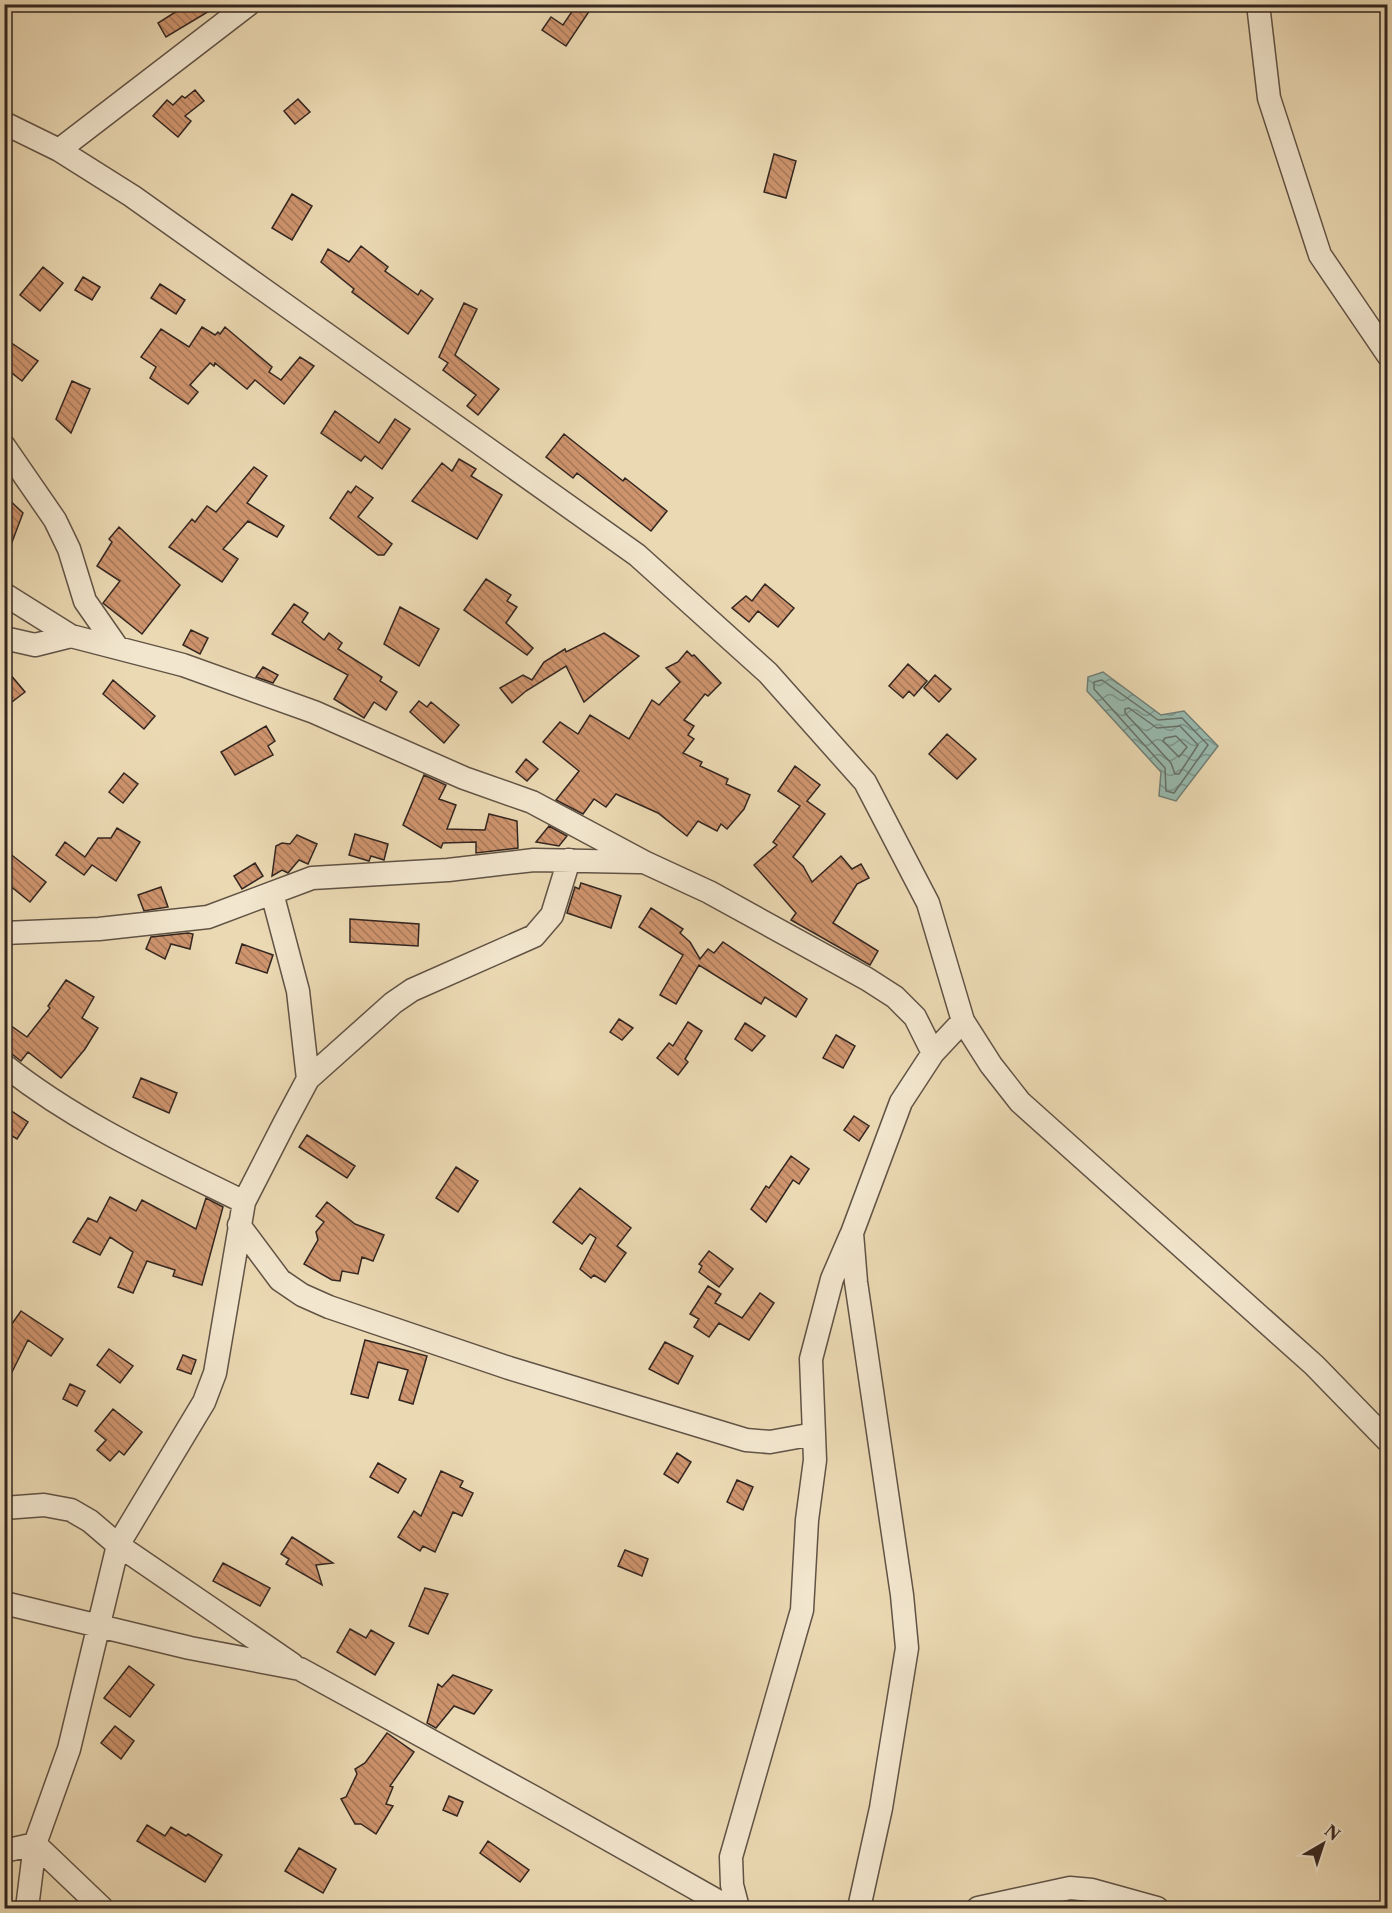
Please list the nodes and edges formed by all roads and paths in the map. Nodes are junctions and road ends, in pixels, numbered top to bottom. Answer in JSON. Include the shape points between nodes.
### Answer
{"nodes":[{"id":1,"x":249,"y":4,"type":"edge"},
{"id":2,"x":1258,"y":4,"type":"edge"},
{"id":3,"x":4,"y":123,"type":"edge"},
{"id":4,"x":59,"y":150,"type":"junction"},
{"id":5,"x":1388,"y":355,"type":"edge"},
{"id":6,"x":4,"y":446,"type":"edge"},
{"id":7,"x":4,"y":594,"type":"edge"},
{"id":8,"x":71,"y":636,"type":"junction"},
{"id":9,"x":4,"y":638,"type":"edge"},
{"id":10,"x":117,"y":647,"type":"junction"},
{"id":11,"x":569,"y":860,"type":"junction"},
{"id":12,"x":644,"y":862,"type":"junction"},
{"id":13,"x":272,"y":893,"type":"junction"},
{"id":14,"x":4,"y":933,"type":"edge"},
{"id":15,"x":963,"y":1021,"type":"junction"},
{"id":16,"x":933,"y":1053,"type":"junction"},
{"id":17,"x":4,"y":1065,"type":"edge"},
{"id":18,"x":308,"y":1078,"type":"junction"},
{"id":19,"x":244,"y":1202,"type":"junction"},
{"id":20,"x":239,"y":1225,"type":"junction"},
{"id":21,"x":852,"y":1233,"type":"junction"},
{"id":22,"x":814,"y":1434,"type":"junction"},
{"id":23,"x":1388,"y":1442,"type":"edge"},
{"id":24,"x":4,"y":1508,"type":"edge"},
{"id":25,"x":117,"y":1545,"type":"junction"},
{"id":26,"x":4,"y":1603,"type":"edge"},
{"id":27,"x":97,"y":1627,"type":"junction"},
{"id":28,"x":300,"y":1670,"type":"junction"},
{"id":29,"x":36,"y":1845,"type":"junction"},
{"id":30,"x":4,"y":1851,"type":"edge"},
{"id":31,"x":27,"y":1908,"type":"edge"},
{"id":32,"x":102,"y":1908,"type":"edge"},
{"id":33,"x":730,"y":1908,"type":"edge"},
{"id":34,"x":738,"y":1908,"type":"edge"},
{"id":35,"x":859,"y":1908,"type":"edge"},
{"id":36,"x":978,"y":1908,"type":"edge"},
{"id":37,"x":1156,"y":1908,"type":"edge"}],
"edges":[{"from":1,"to":4,"type":"street"},
{"from":2,"to":5,"type":"street","via":[[1269,98],[1320,255]]},
{"from":3,"to":4,"type":"street"},
{"from":4,"to":15,"type":"street","via":[[132,196],[637,555],[768,673],[865,782],[928,903]]},
{"from":6,"to":10,"type":"street","via":[[55,520],[69,549],[85,602]]},
{"from":7,"to":8,"type":"street"},
{"from":8,"to":9,"type":"street","via":[[35,645]]},
{"from":8,"to":10,"type":"street"},
{"from":10,"to":12,"type":"street","via":[[183,665],[314,712],[464,778],[532,802]]},
{"from":11,"to":12,"type":"street"},
{"from":11,"to":13,"type":"street","via":[[312,878]]},
{"from":11,"to":18,"type":"street","via":[[552,915],[534,936],[411,990]]},
{"from":12,"to":16,"type":"street","via":[[709,892],[895,997],[915,1017]]},
{"from":13,"to":14,"type":"street","via":[[208,917],[99,929]]},
{"from":13,"to":18,"type":"street","via":[[298,992]]},
{"from":15,"to":16,"type":"street"},
{"from":15,"to":23,"type":"street","via":[[1020,1102],[1314,1365]]},
{"from":16,"to":21,"type":"street","via":[[901,1102]]},
{"from":17,"to":19,"type":"street","via":[[40,1093],[118,1141]]},
{"from":18,"to":19,"type":"street"},
{"from":19,"to":20,"type":"street"},
{"from":20,"to":22,"type":"street","via":[[280,1280],[329,1307],[508,1368],[746,1440],[770,1442]]},
{"from":20,"to":25,"type":"street","via":[[215,1373],[204,1402]]},
{"from":21,"to":22,"type":"street","via":[[832,1279],[811,1359]]},
{"from":21,"to":35,"type":"street","via":[[907,1648],[881,1808]]},
{"from":22,"to":34,"type":"street","via":[[802,1610],[731,1857]]},
{"from":24,"to":25,"type":"street","via":[[44,1505],[71,1510]]},
{"from":25,"to":27,"type":"street"},
{"from":25,"to":28,"type":"street"},
{"from":26,"to":27,"type":"street"},
{"from":27,"to":28,"type":"street"},
{"from":27,"to":29,"type":"street","via":[[69,1749]]},
{"from":28,"to":33,"type":"street"},
{"from":29,"to":30,"type":"street"},
{"from":29,"to":31,"type":"street"},
{"from":29,"to":32,"type":"street"},
{"from":36,"to":37,"type":"street","via":[[1070,1888],[1092,1890]]}]}
